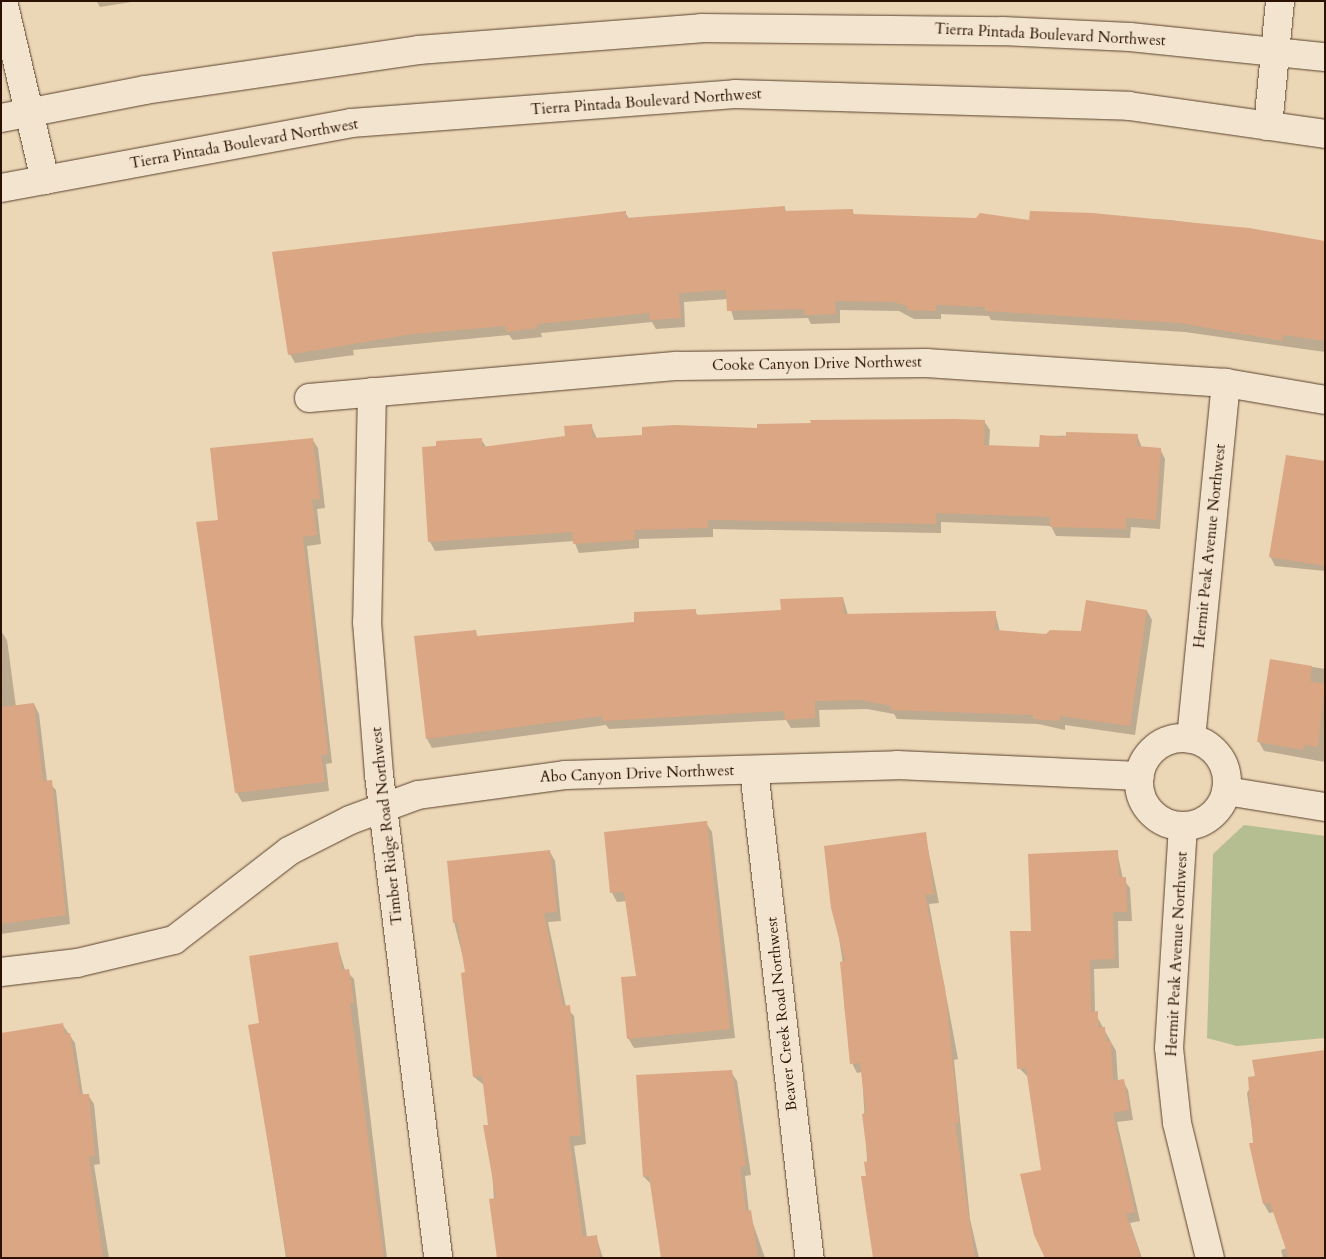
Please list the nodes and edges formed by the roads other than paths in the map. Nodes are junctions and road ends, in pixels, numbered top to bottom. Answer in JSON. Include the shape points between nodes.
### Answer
{"nodes":[{"id":1,"x":3,"y":1,"type":"edge"},
{"id":2,"x":1280,"y":1,"type":"edge"},
{"id":3,"x":1275,"y":49,"type":"junction"},
{"id":4,"x":1325,"y":57,"type":"edge"},
{"id":5,"x":29,"y":112,"type":"junction"},
{"id":6,"x":1,"y":118,"type":"edge"},
{"id":7,"x":1268,"y":126,"type":"junction"},
{"id":8,"x":1325,"y":134,"type":"edge"},
{"id":9,"x":44,"y":180,"type":"junction"},
{"id":10,"x":1,"y":188,"type":"edge"},
{"id":11,"x":1226,"y":383,"type":"junction"},
{"id":12,"x":372,"y":392,"type":"junction"},
{"id":13,"x":309,"y":398,"type":"dead end"},
{"id":14,"x":1325,"y":400,"type":"edge"},
{"id":15,"x":1191,"y":739,"type":"junction"},
{"id":16,"x":754,"y":770,"type":"junction"},
{"id":17,"x":1140,"y":776,"type":"junction"},
{"id":18,"x":1226,"y":791,"type":"junction"},
{"id":19,"x":1325,"y":806,"type":"edge"},
{"id":20,"x":383,"y":808,"type":"junction"},
{"id":21,"x":1183,"y":826,"type":"junction"},
{"id":22,"x":1,"y":972,"type":"edge"},
{"id":23,"x":438,"y":1258,"type":"edge"},
{"id":24,"x":810,"y":1258,"type":"edge"},
{"id":25,"x":1210,"y":1258,"type":"edge"}],
"edges":[{"from":1,"to":5,"type":"street"},
{"from":2,"to":3,"type":"street"},
{"from":3,"to":4,"type":"street","name":"Tierra Pintada Boulevard Northwest"},
{"from":3,"to":5,"type":"street","name":"Tierra Pintada Boulevard Northwest","via":[[1002,30],[701,28],[418,50],[164,86]]},
{"from":3,"to":7,"type":"street"},
{"from":5,"to":6,"type":"street","name":"Tierra Pintada Boulevard Northwest"},
{"from":5,"to":9,"type":"street"},
{"from":7,"to":8,"type":"street","name":"Tierra Pintada Boulevard Northwest"},
{"from":7,"to":9,"type":"street","name":"Tierra Pintada Boulevard Northwest","via":[[1129,106],[735,94],[350,123]]},
{"from":9,"to":10,"type":"street","name":"Tierra Pintada Boulevard Northwest"},
{"from":11,"to":12,"type":"street","name":"Cooke Canyon Drive Northwest","via":[[926,363],[728,365]]},
{"from":11,"to":14,"type":"street","name":"Cooke Canyon Drive Northwest"},
{"from":11,"to":15,"type":"street","name":"Hermit Peak Avenue Northwest"},
{"from":12,"to":13,"type":"street","name":"Cooke Canyon Drive Northwest"},
{"from":12,"to":20,"type":"street","name":"Timber Ridge Road Northwest","via":[[368,622]]},
{"from":15,"to":17,"type":"street","via":[[1177,739],[1152,751]]},
{"from":15,"to":18,"type":"street","via":[[1204,743],[1223,764]]},
{"from":16,"to":17,"type":"street","name":"Abo Canyon Drive Northwest","via":[[897,765]]},
{"from":16,"to":20,"type":"street","name":"Abo Canyon Drive Northwest","via":[[565,774],[418,795]]},
{"from":16,"to":24,"type":"street","name":"Beaver Creek Road Northwest"},
{"from":17,"to":21,"type":"street","via":[[1146,805],[1156,816]]},
{"from":18,"to":19,"type":"street"},
{"from":18,"to":21,"type":"street","via":[[1211,816]]},
{"from":20,"to":22,"type":"street","name":"Abo Canyon Drive Northwest","via":[[288,851],[174,940],[77,963]]},
{"from":20,"to":23,"type":"street","name":"Timber Ridge Road Northwest"},
{"from":21,"to":25,"type":"street","name":"Hermit Peak Avenue Northwest","via":[[1169,1048],[1177,1123]]}]}
